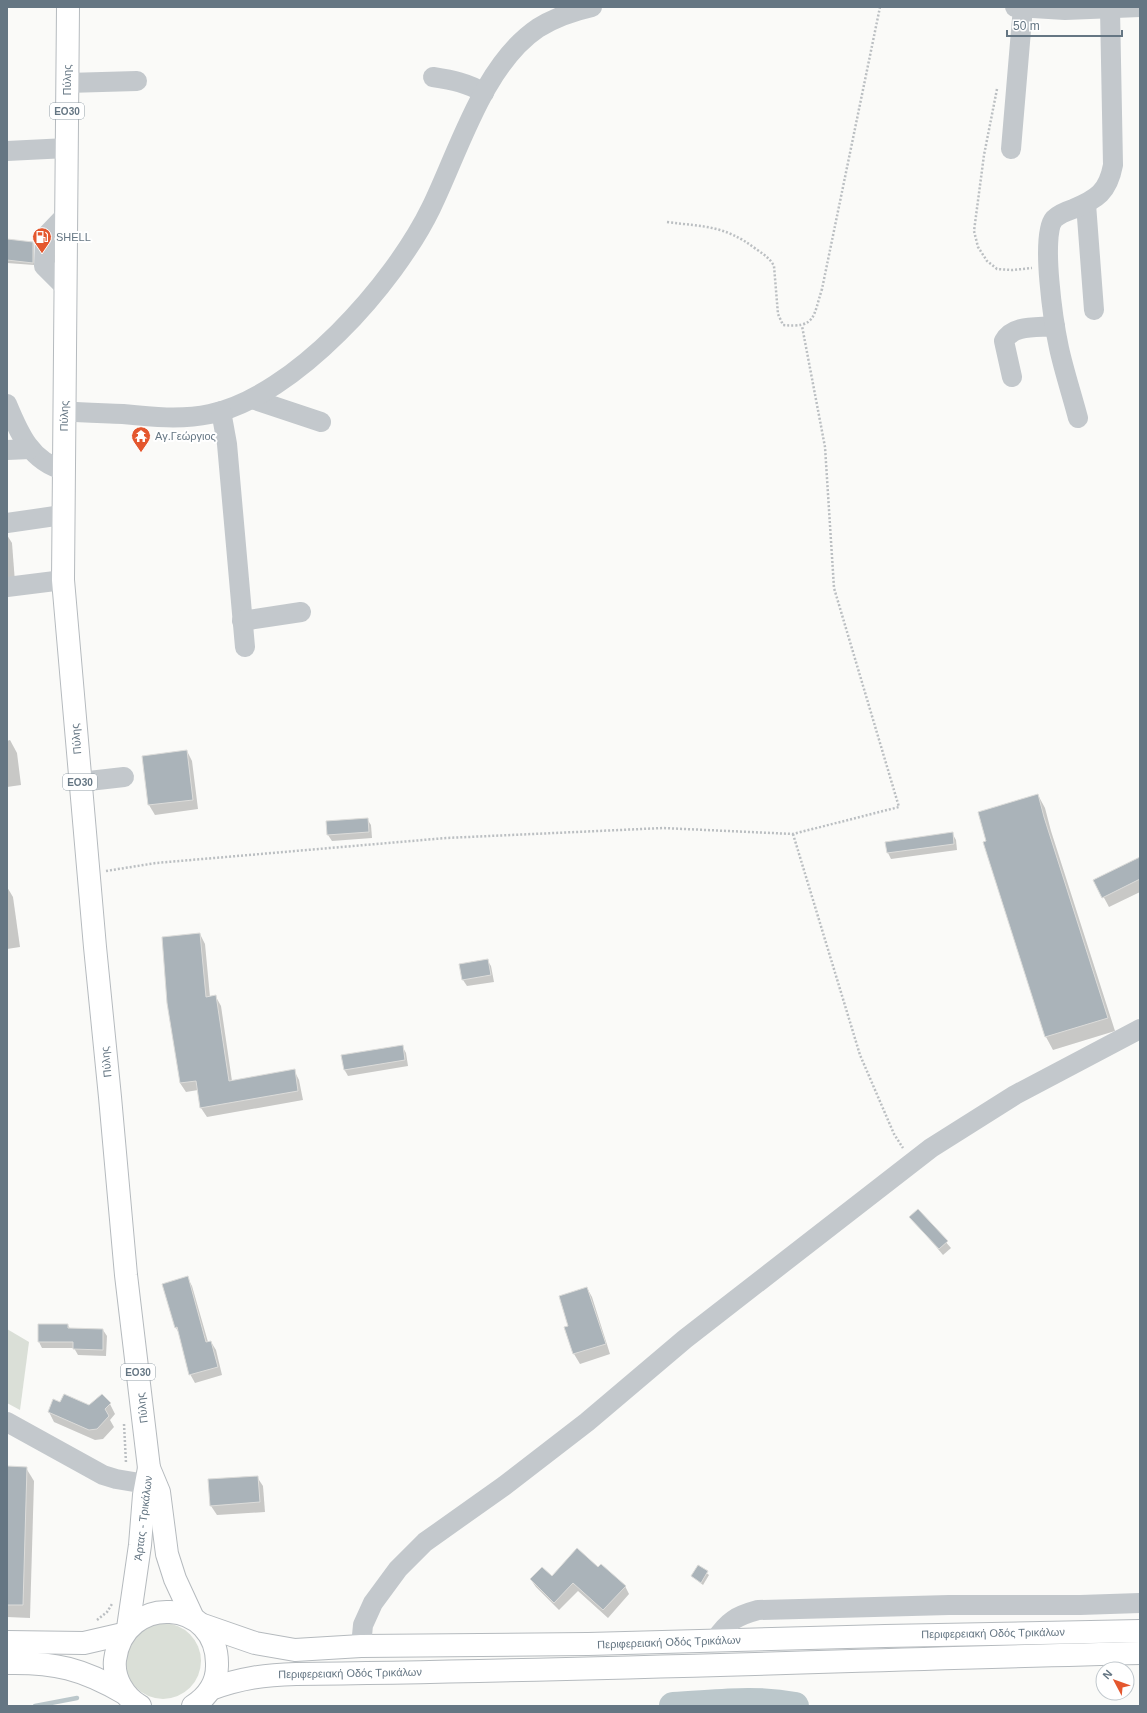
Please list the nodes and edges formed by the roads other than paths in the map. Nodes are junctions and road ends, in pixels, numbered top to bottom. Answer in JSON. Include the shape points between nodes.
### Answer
{"nodes":[{"id":1,"x":68,"y":7,"type":"edge"},
{"id":2,"x":592,"y":7,"type":"edge"},
{"id":3,"x":1020,"y":7,"type":"edge"},
{"id":4,"x":1140,"y":7,"type":"edge"},
{"id":5,"x":1110,"y":9,"type":"junction"},
{"id":6,"x":433,"y":77,"type":"dead end"},
{"id":7,"x":137,"y":82,"type":"dead end"},
{"id":8,"x":67,"y":83,"type":"junction"},
{"id":9,"x":484,"y":93,"type":"junction"},
{"id":10,"x":67,"y":148,"type":"junction"},
{"id":11,"x":1012,"y":149,"type":"dead end"},
{"id":12,"x":7,"y":151,"type":"edge"},
{"id":13,"x":1086,"y":204,"type":"junction"},
{"id":14,"x":1094,"y":310,"type":"dead end"},
{"id":15,"x":1055,"y":326,"type":"junction"},
{"id":16,"x":1012,"y":377,"type":"dead end"},
{"id":17,"x":252,"y":399,"type":"junction"},
{"id":18,"x":7,"y":404,"type":"edge"},
{"id":19,"x":64,"y":411,"type":"junction"},
{"id":20,"x":221,"y":411,"type":"junction"},
{"id":21,"x":1078,"y":418,"type":"dead end"},
{"id":22,"x":320,"y":422,"type":"dead end"},
{"id":23,"x":30,"y":449,"type":"junction"},
{"id":24,"x":7,"y":450,"type":"edge"},
{"id":25,"x":64,"y":470,"type":"junction"},
{"id":26,"x":62,"y":515,"type":"junction"},
{"id":27,"x":7,"y":523,"type":"edge"},
{"id":28,"x":63,"y":580,"type":"junction"},
{"id":29,"x":7,"y":587,"type":"edge"},
{"id":30,"x":301,"y":612,"type":"dead end"},
{"id":31,"x":242,"y":621,"type":"junction"},
{"id":32,"x":245,"y":647,"type":"dead end"},
{"id":33,"x":124,"y":777,"type":"dead end"},
{"id":34,"x":80,"y":782,"type":"junction"},
{"id":35,"x":1140,"y":1029,"type":"edge"},
{"id":36,"x":7,"y":1422,"type":"edge"},
{"id":37,"x":148,"y":1476,"type":"junction"},
{"id":38,"x":1140,"y":1603,"type":"edge"},
{"id":39,"x":198,"y":1622,"type":"junction"},
{"id":40,"x":126,"y":1631,"type":"junction"},
{"id":41,"x":1140,"y":1631,"type":"edge"},
{"id":42,"x":715,"y":1640,"type":"junction"},
{"id":43,"x":7,"y":1642,"type":"edge"},
{"id":44,"x":361,"y":1646,"type":"junction"},
{"id":45,"x":1140,"y":1653,"type":"edge"},
{"id":46,"x":7,"y":1663,"type":"edge"},
{"id":47,"x":132,"y":1699,"type":"edge"},
{"id":48,"x":201,"y":1701,"type":"edge"}],
"edges":[{"from":1,"to":8,"type":"main road","name":"Πύλης","number":"ΕΟ30"},
{"from":2,"to":9,"type":"street","via":[[545,24],[529,35],[501,67]]},
{"from":3,"to":5,"type":"street"},
{"from":3,"to":11,"type":"street"},
{"from":4,"to":5,"type":"street"},
{"from":5,"to":13,"type":"street","via":[[1113,165],[1106,188],[1096,199]]},
{"from":6,"to":9,"type":"street","via":[[455,81]]},
{"from":7,"to":8,"type":"street"},
{"from":8,"to":10,"type":"main road","name":"Πύλης","number":"ΕΟ30"},
{"from":9,"to":17,"type":"street","via":[[431,208],[393,271],[361,309],[325,345],[290,374]]},
{"from":10,"to":12,"type":"street"},
{"from":10,"to":19,"type":"main road","name":"Πύλης","number":"ΕΟ30"},
{"from":13,"to":14,"type":"street"},
{"from":13,"to":15,"type":"street","via":[[1064,213],[1050,226],[1048,266]]},
{"from":15,"to":16,"type":"street","via":[[1015,329],[1007,334],[1004,341]]},
{"from":15,"to":21,"type":"street"},
{"from":17,"to":20,"type":"street"},
{"from":17,"to":22,"type":"street"},
{"from":18,"to":23,"type":"street","via":[[18,430]]},
{"from":19,"to":20,"type":"street","via":[[177,418],[203,416]]},
{"from":19,"to":25,"type":"main road","name":"Πύλης","number":"ΕΟ30"},
{"from":20,"to":31,"type":"street","via":[[228,452]]},
{"from":23,"to":24,"type":"street"},
{"from":23,"to":25,"type":"street","via":[[51,467]]},
{"from":25,"to":26,"type":"main road","name":"Πύλης","number":"ΕΟ30"},
{"from":26,"to":27,"type":"street"},
{"from":26,"to":28,"type":"main road","name":"Πύλης","number":"ΕΟ30"},
{"from":28,"to":29,"type":"street"},
{"from":28,"to":34,"type":"main road","name":"Πύλης","number":"ΕΟ30"},
{"from":30,"to":31,"type":"street"},
{"from":31,"to":32,"type":"street"},
{"from":33,"to":34,"type":"street"},
{"from":34,"to":37,"type":"main road","name":"Πύλης","number":"ΕΟ30","via":[[126,1275]]},
{"from":35,"to":44,"type":"street","via":[[1015,1095],[911,1162],[685,1339],[586,1422],[504,1486],[425,1542],[398,1569],[372,1603],[363,1625]]},
{"from":36,"to":37,"type":"street","via":[[103,1475],[122,1481]]},
{"from":37,"to":39,"type":"main road","name":"Άρτας - Τρικάλων","number":"ΕΟ30","via":[[159,1492],[167,1554],[175,1579]]},
{"from":37,"to":40,"type":"main road","name":"Άρτας - Τρικάλων","number":"ΕΟ30"},
{"from":38,"to":42,"type":"street","via":[[758,1610],[739,1615],[726,1625]]},
{"from":39,"to":40,"type":"main road","name":"Περιφερειακή Οδός Τρικάλων","via":[[176,1612],[159,1611],[142,1617]]},
{"from":39,"to":44,"type":"main road","name":"Περιφερειακή Οδός Τρικάλων","via":[[230,1636],[287,1649]]},
{"from":39,"to":48,"type":"main road","number":"ΕΟ30","via":[[213,1639],[218,1655],[217,1673]]},
{"from":40,"to":43,"type":"main road","via":[[84,1643]]},
{"from":40,"to":47,"type":"main road","number":"ΕΟ30","via":[[117,1648],[115,1664],[117,1679]]},
{"from":41,"to":42,"type":"main road","name":"Περιφερειακή Οδός Τρικάλων"},
{"from":42,"to":44,"type":"main road","name":"Περιφερειακή Οδός Τρικάλων"},
{"from":45,"to":48,"type":"main road","name":"Περιφερειακή Οδός Τρικάλων","via":[[582,1669],[278,1674],[240,1679]]},
{"from":46,"to":47,"type":"main road","via":[[77,1669],[103,1680]]}]}
